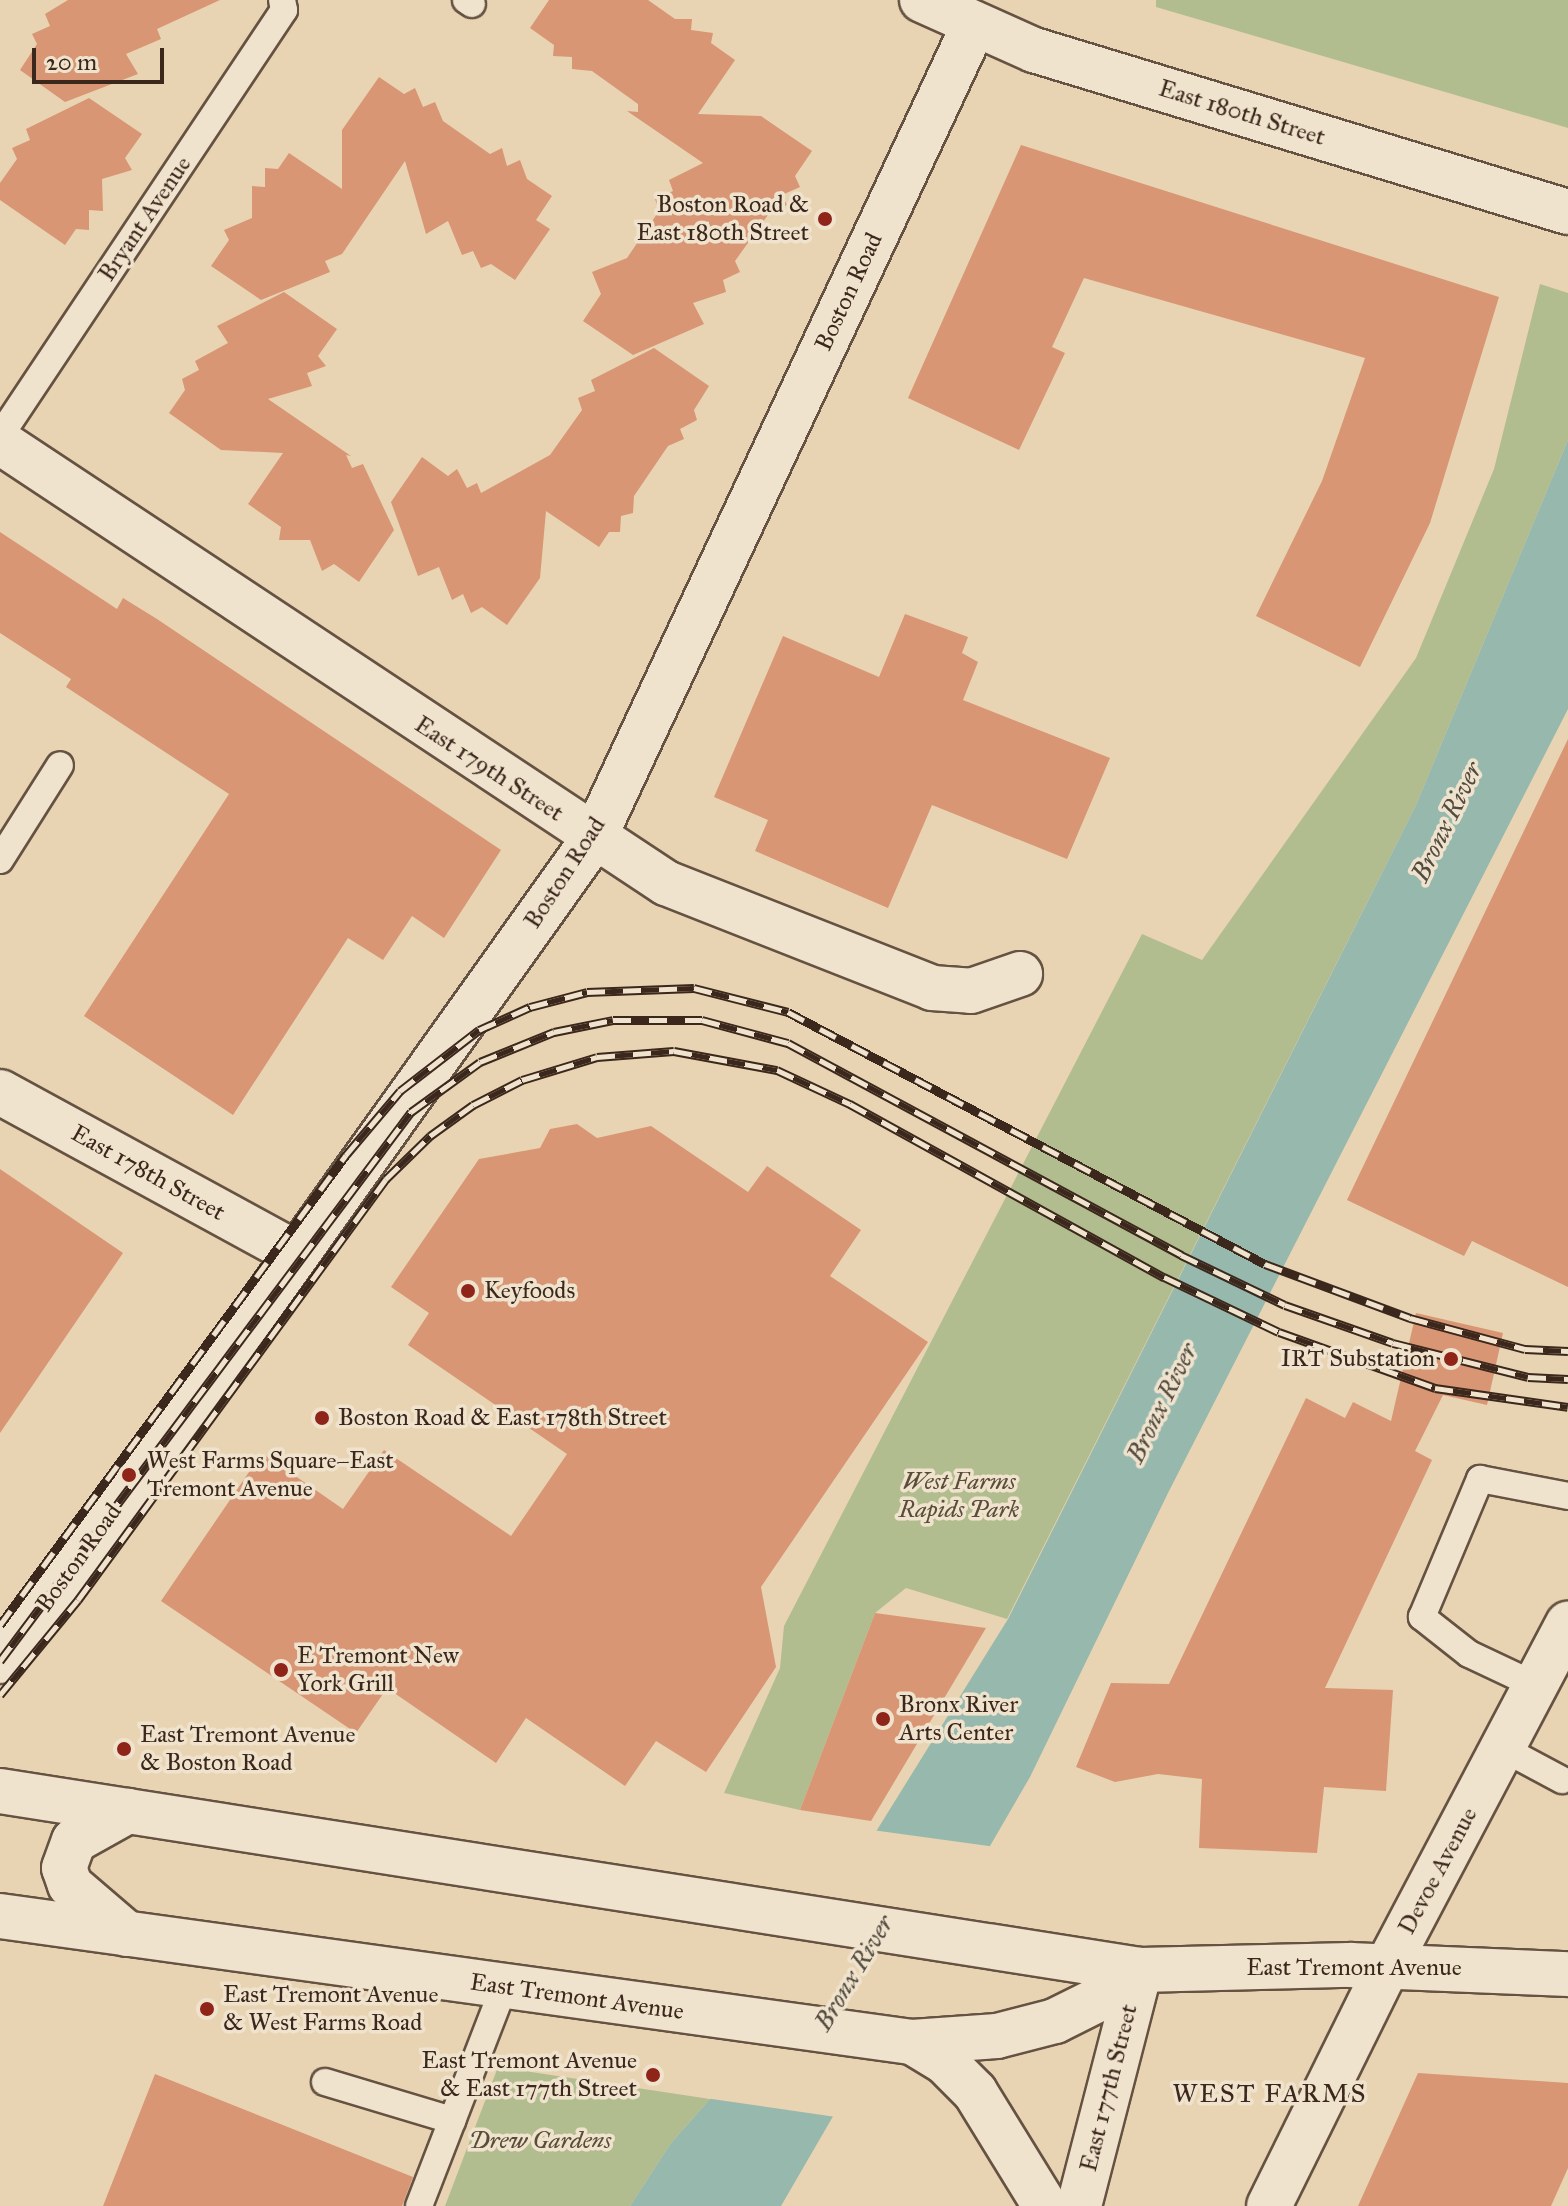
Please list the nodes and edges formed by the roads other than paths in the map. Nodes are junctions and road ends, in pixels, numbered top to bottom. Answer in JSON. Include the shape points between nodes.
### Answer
{"nodes":[{"id":1,"x":282,"y":0,"type":"edge"},
{"id":2,"x":922,"y":0,"type":"edge"},
{"id":3,"x":979,"y":13,"type":"edge"},
{"id":4,"x":1567,"y":212,"type":"edge"},
{"id":5,"x":0,"y":439,"type":"edge"},
{"id":6,"x":60,"y":765,"type":"dead end"},
{"id":7,"x":594,"y":838,"type":"junction"},
{"id":8,"x":0,"y":860,"type":"edge"},
{"id":9,"x":1020,"y":974,"type":"dead end"},
{"id":10,"x":0,"y":1092,"type":"edge"},
{"id":11,"x":297,"y":1254,"type":"junction"},
{"id":12,"x":1568,"y":1496,"type":"edge"},
{"id":13,"x":1568,"y":1623,"type":"edge"},
{"id":14,"x":0,"y":1661,"type":"edge"},
{"id":15,"x":1537,"y":1686,"type":"junction"},
{"id":16,"x":1504,"y":1749,"type":"junction"},
{"id":17,"x":1562,"y":1780,"type":"dead end"},
{"id":18,"x":0,"y":1791,"type":"edge"},
{"id":19,"x":128,"y":1811,"type":"junction"},
{"id":20,"x":0,"y":1916,"type":"edge"},
{"id":21,"x":129,"y":1935,"type":"junction"},
{"id":22,"x":1388,"y":1965,"type":"junction"},
{"id":23,"x":1140,"y":1970,"type":"junction"},
{"id":24,"x":1568,"y":1974,"type":"edge"},
{"id":25,"x":504,"y":1987,"type":"junction"},
{"id":26,"x":912,"y":2042,"type":"junction"},
{"id":27,"x":325,"y":2082,"type":"dead end"},
{"id":28,"x":452,"y":2120,"type":"junction"},
{"id":29,"x":419,"y":2206,"type":"edge"},
{"id":30,"x":1045,"y":2206,"type":"edge"},
{"id":31,"x":1079,"y":2206,"type":"edge"},
{"id":32,"x":1269,"y":2206,"type":"edge"}],
"edges":[{"from":1,"to":5,"type":"lane","name":"Bryant Avenue","via":[[284,10]]},
{"from":2,"to":3,"type":"main road","name":"East 180th Street"},
{"from":3,"to":4,"type":"main road","name":"East 180th Street","via":[[1034,50]]},
{"from":3,"to":7,"type":"main road","name":"Boston Road"},
{"from":5,"to":7,"type":"main road","name":"East 179th Street"},
{"from":6,"to":8,"type":"lane"},
{"from":7,"to":9,"type":"main road","name":"East 179th Street","via":[[666,883],[909,981],[951,992],[971,991]]},
{"from":7,"to":11,"type":"main road","name":"Boston Road"},
{"from":10,"to":11,"type":"main road","name":"East 178th Street"},
{"from":11,"to":14,"type":"main road","name":"Boston Road","via":[[60,1587]]},
{"from":12,"to":15,"type":"lane","via":[[1480,1479],[1422,1617],[1469,1654]]},
{"from":13,"to":15,"type":"main road","name":"Devoe Avenue"},
{"from":15,"to":16,"type":"main road","name":"Devoe Avenue"},
{"from":16,"to":17,"type":"lane"},
{"from":16,"to":22,"type":"main road","name":"Devoe Avenue"},
{"from":18,"to":19,"type":"main road","name":"East Tremont Avenue"},
{"from":19,"to":21,"type":"main road","via":[[74,1841],[64,1868],[70,1885]]},
{"from":19,"to":23,"type":"main road","name":"East Tremont Avenue"},
{"from":20,"to":21,"type":"main road","name":"East Tremont Avenue"},
{"from":21,"to":25,"type":"main road","name":"East Tremont Avenue"},
{"from":22,"to":23,"type":"main road","name":"East Tremont Avenue"},
{"from":22,"to":24,"type":"main road","name":"East Tremont Avenue"},
{"from":22,"to":32,"type":"main road","name":"Devoe Avenue"},
{"from":23,"to":26,"type":"main road","name":"East Tremont Avenue","via":[[1055,2021],[997,2036]]},
{"from":23,"to":31,"type":"main road","name":"East 177th Street"},
{"from":25,"to":26,"type":"main road","name":"East Tremont Avenue"},
{"from":25,"to":28,"type":"lane"},
{"from":26,"to":30,"type":"main road","via":[[944,2061],[975,2092]]},
{"from":27,"to":28,"type":"lane"},
{"from":28,"to":29,"type":"lane"}]}
